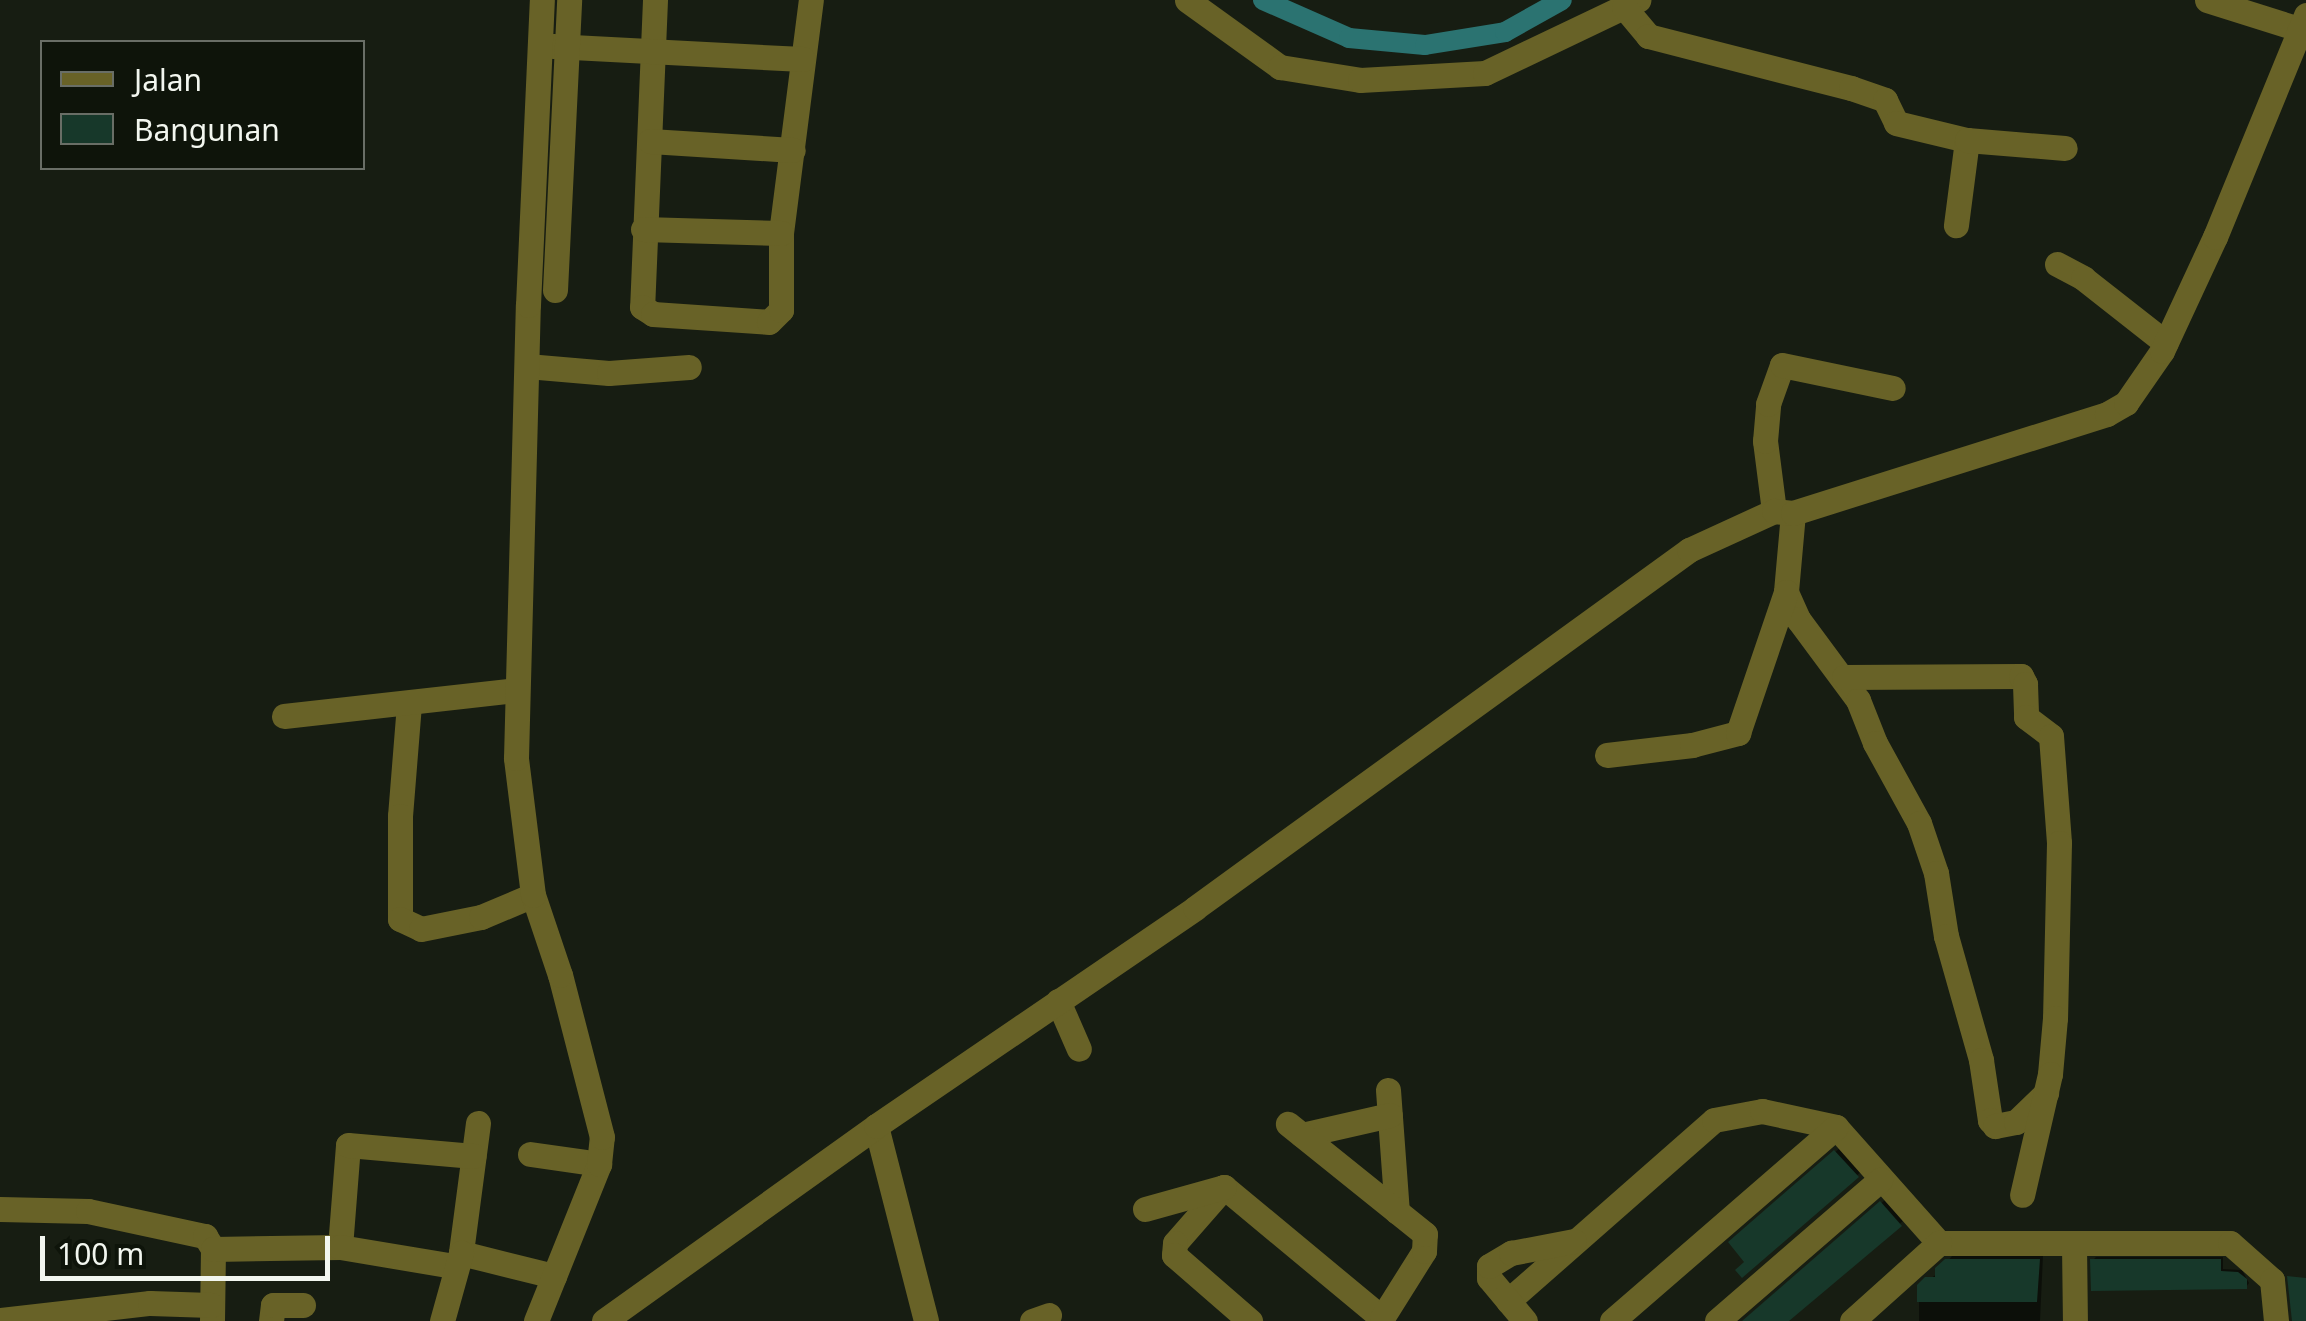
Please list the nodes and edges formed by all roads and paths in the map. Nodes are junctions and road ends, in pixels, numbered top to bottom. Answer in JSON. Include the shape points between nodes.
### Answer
{"nodes":[{"id":1,"x":542,"y":0,"type":"edge"},
{"id":2,"x":569,"y":0,"type":"edge"},
{"id":3,"x":655,"y":0,"type":"edge"},
{"id":4,"x":811,"y":0,"type":"edge"},
{"id":5,"x":1187,"y":0,"type":"edge"},
{"id":6,"x":2207,"y":0,"type":"edge"},
{"id":7,"x":1631,"y":3,"type":"edge"},
{"id":8,"x":2303,"y":22,"type":"edge"},
{"id":9,"x":538,"y":44,"type":"junction"},
{"id":10,"x":566,"y":47,"type":"junction"},
{"id":11,"x":652,"y":50,"type":"junction"},
{"id":12,"x":803,"y":59,"type":"junction"},
{"id":13,"x":1967,"y":140,"type":"junction"},
{"id":14,"x":650,"y":141,"type":"junction"},
{"id":15,"x":2065,"y":148,"type":"dead end"},
{"id":16,"x":793,"y":150,"type":"junction"},
{"id":17,"x":1956,"y":226,"type":"dead end"},
{"id":18,"x":643,"y":229,"type":"junction"},
{"id":19,"x":781,"y":234,"type":"junction"},
{"id":20,"x":2057,"y":264,"type":"dead end"},
{"id":21,"x":555,"y":290,"type":"dead end"},
{"id":22,"x":2166,"y":343,"type":"junction"},
{"id":23,"x":527,"y":366,"type":"junction"},
{"id":24,"x":689,"y":367,"type":"dead end"},
{"id":25,"x":1893,"y":388,"type":"dead end"},
{"id":26,"x":1784,"y":512,"type":"junction"},
{"id":27,"x":1786,"y":592,"type":"junction"},
{"id":28,"x":1844,"y":677,"type":"junction"},
{"id":29,"x":516,"y":690,"type":"junction"},
{"id":30,"x":409,"y":704,"type":"junction"},
{"id":31,"x":284,"y":716,"type":"dead end"},
{"id":32,"x":1607,"y":755,"type":"dead end"},
{"id":33,"x":532,"y":895,"type":"junction"},
{"id":34,"x":1058,"y":1001,"type":"junction"},
{"id":35,"x":1078,"y":1049,"type":"dead end"},
{"id":36,"x":2046,"y":1092,"type":"junction"},
{"id":37,"x":478,"y":1122,"type":"dead end"},
{"id":38,"x":876,"y":1126,"type":"junction"},
{"id":39,"x":1836,"y":1127,"type":"junction"},
{"id":40,"x":530,"y":1154,"type":"dead end"},
{"id":41,"x":474,"y":1156,"type":"junction"},
{"id":42,"x":599,"y":1164,"type":"junction"},
{"id":43,"x":1880,"y":1180,"type":"junction"},
{"id":44,"x":1224,"y":1187,"type":"junction"},
{"id":45,"x":2022,"y":1195,"type":"dead end"},
{"id":46,"x":0,"y":1209,"type":"edge"},
{"id":47,"x":1145,"y":1209,"type":"dead end"},
{"id":48,"x":1398,"y":1212,"type":"junction"},
{"id":49,"x":1580,"y":1240,"type":"junction"},
{"id":50,"x":1940,"y":1243,"type":"junction"},
{"id":51,"x":2074,"y":1244,"type":"junction"},
{"id":52,"x":340,"y":1246,"type":"junction"},
{"id":53,"x":212,"y":1249,"type":"junction"},
{"id":54,"x":458,"y":1260,"type":"junction"},
{"id":55,"x":554,"y":1276,"type":"junction"},
{"id":56,"x":1508,"y":1301,"type":"junction"},
{"id":57,"x":302,"y":1305,"type":"dead end"},
{"id":58,"x":212,"y":1313,"type":"edge"},
{"id":59,"x":9,"y":1320,"type":"edge"},
{"id":60,"x":1382,"y":1320,"type":"edge"},
{"id":61,"x":271,"y":1321,"type":"edge"},
{"id":62,"x":442,"y":1321,"type":"edge"},
{"id":63,"x":536,"y":1321,"type":"edge"},
{"id":64,"x":604,"y":1321,"type":"edge"},
{"id":65,"x":926,"y":1321,"type":"edge"},
{"id":66,"x":1250,"y":1321,"type":"edge"},
{"id":67,"x":1525,"y":1321,"type":"edge"},
{"id":68,"x":1612,"y":1321,"type":"edge"},
{"id":69,"x":1717,"y":1321,"type":"edge"},
{"id":70,"x":1852,"y":1321,"type":"edge"},
{"id":71,"x":2076,"y":1321,"type":"edge"},
{"id":72,"x":2276,"y":1321,"type":"edge"}],
"edges":[{"from":1,"to":9,"type":"street"},
{"from":2,"to":10,"type":"street"},
{"from":3,"to":11,"type":"street"},
{"from":4,"to":12,"type":"street"},
{"from":5,"to":7,"type":"street","via":[[1280,67],[1340,80],[1484,73]]},
{"from":6,"to":8,"type":"street"},
{"from":7,"to":13,"type":"street","via":[[1648,36],[1851,88],[1886,100],[1896,123]]},
{"from":8,"to":22,"type":"street"},
{"from":9,"to":10,"type":"street"},
{"from":9,"to":23,"type":"street"},
{"from":10,"to":11,"type":"street"},
{"from":10,"to":21,"type":"street"},
{"from":11,"to":12,"type":"street"},
{"from":11,"to":14,"type":"street"},
{"from":12,"to":16,"type":"street"},
{"from":13,"to":15,"type":"street"},
{"from":13,"to":17,"type":"street"},
{"from":14,"to":16,"type":"street"},
{"from":14,"to":18,"type":"street"},
{"from":16,"to":19,"type":"street"},
{"from":18,"to":19,"type":"street"},
{"from":18,"to":19,"type":"street","via":[[646,312],[769,322],[781,310]]},
{"from":20,"to":22,"type":"street"},
{"from":22,"to":26,"type":"street","via":[[2131,398],[2107,414]]},
{"from":23,"to":24,"type":"street","via":[[609,373]]},
{"from":23,"to":29,"type":"street"},
{"from":25,"to":26,"type":"street","via":[[1782,364],[1768,404],[1765,441]]},
{"from":26,"to":27,"type":"street"},
{"from":26,"to":34,"type":"street","via":[[1688,550]]},
{"from":27,"to":28,"type":"street","via":[[1798,619]]},
{"from":27,"to":32,"type":"street","via":[[1738,733],[1692,746]]},
{"from":28,"to":36,"type":"street","via":[[1930,851],[1990,1120],[1995,1126],[2016,1122]]},
{"from":28,"to":36,"type":"street","via":[[2020,676],[2026,684],[2026,716],[2051,736],[2058,843],[2055,1018]]},
{"from":29,"to":30,"type":"street"},
{"from":29,"to":33,"type":"street","via":[[516,758]]},
{"from":30,"to":31,"type":"street"},
{"from":30,"to":33,"type":"street","via":[[400,919],[421,929],[481,918]]},
{"from":33,"to":42,"type":"street","via":[[596,1108]]},
{"from":34,"to":35,"type":"street"},
{"from":34,"to":38,"type":"street"},
{"from":36,"to":45,"type":"street"},
{"from":37,"to":41,"type":"street"},
{"from":38,"to":64,"type":"street"},
{"from":38,"to":65,"type":"street"},
{"from":39,"to":43,"type":"street"},
{"from":39,"to":49,"type":"street","via":[[1762,1110],[1726,1114]]},
{"from":39,"to":68,"type":"street"},
{"from":40,"to":42,"type":"street"},
{"from":41,"to":52,"type":"street","via":[[348,1145]]},
{"from":41,"to":54,"type":"street"},
{"from":42,"to":55,"type":"street"},
{"from":43,"to":50,"type":"street"},
{"from":43,"to":69,"type":"street"},
{"from":44,"to":47,"type":"street"},
{"from":44,"to":60,"type":"street"},
{"from":44,"to":66,"type":"street","via":[[1173,1248],[1176,1260]]},
{"from":46,"to":53,"type":"street","via":[[46,1207],[139,1220],[198,1232]]},
{"from":48,"to":48,"type":"street","via":[[1389,1103],[1295,1130]]},
{"from":48,"to":60,"type":"street","via":[[1426,1234],[1427,1244]]},
{"from":49,"to":56,"type":"street"},
{"from":49,"to":56,"type":"street","via":[[1493,1260],[1489,1278]]},
{"from":50,"to":51,"type":"street"},
{"from":50,"to":70,"type":"street"},
{"from":51,"to":71,"type":"street"},
{"from":51,"to":72,"type":"street","via":[[2230,1243],[2272,1280]]},
{"from":52,"to":53,"type":"street"},
{"from":52,"to":54,"type":"street"},
{"from":53,"to":58,"type":"street"},
{"from":54,"to":55,"type":"street"},
{"from":54,"to":62,"type":"street"},
{"from":55,"to":63,"type":"street"},
{"from":56,"to":67,"type":"street"},
{"from":57,"to":61,"type":"street","via":[[273,1306]]},
{"from":58,"to":59,"type":"street","via":[[150,1304]]}]}
